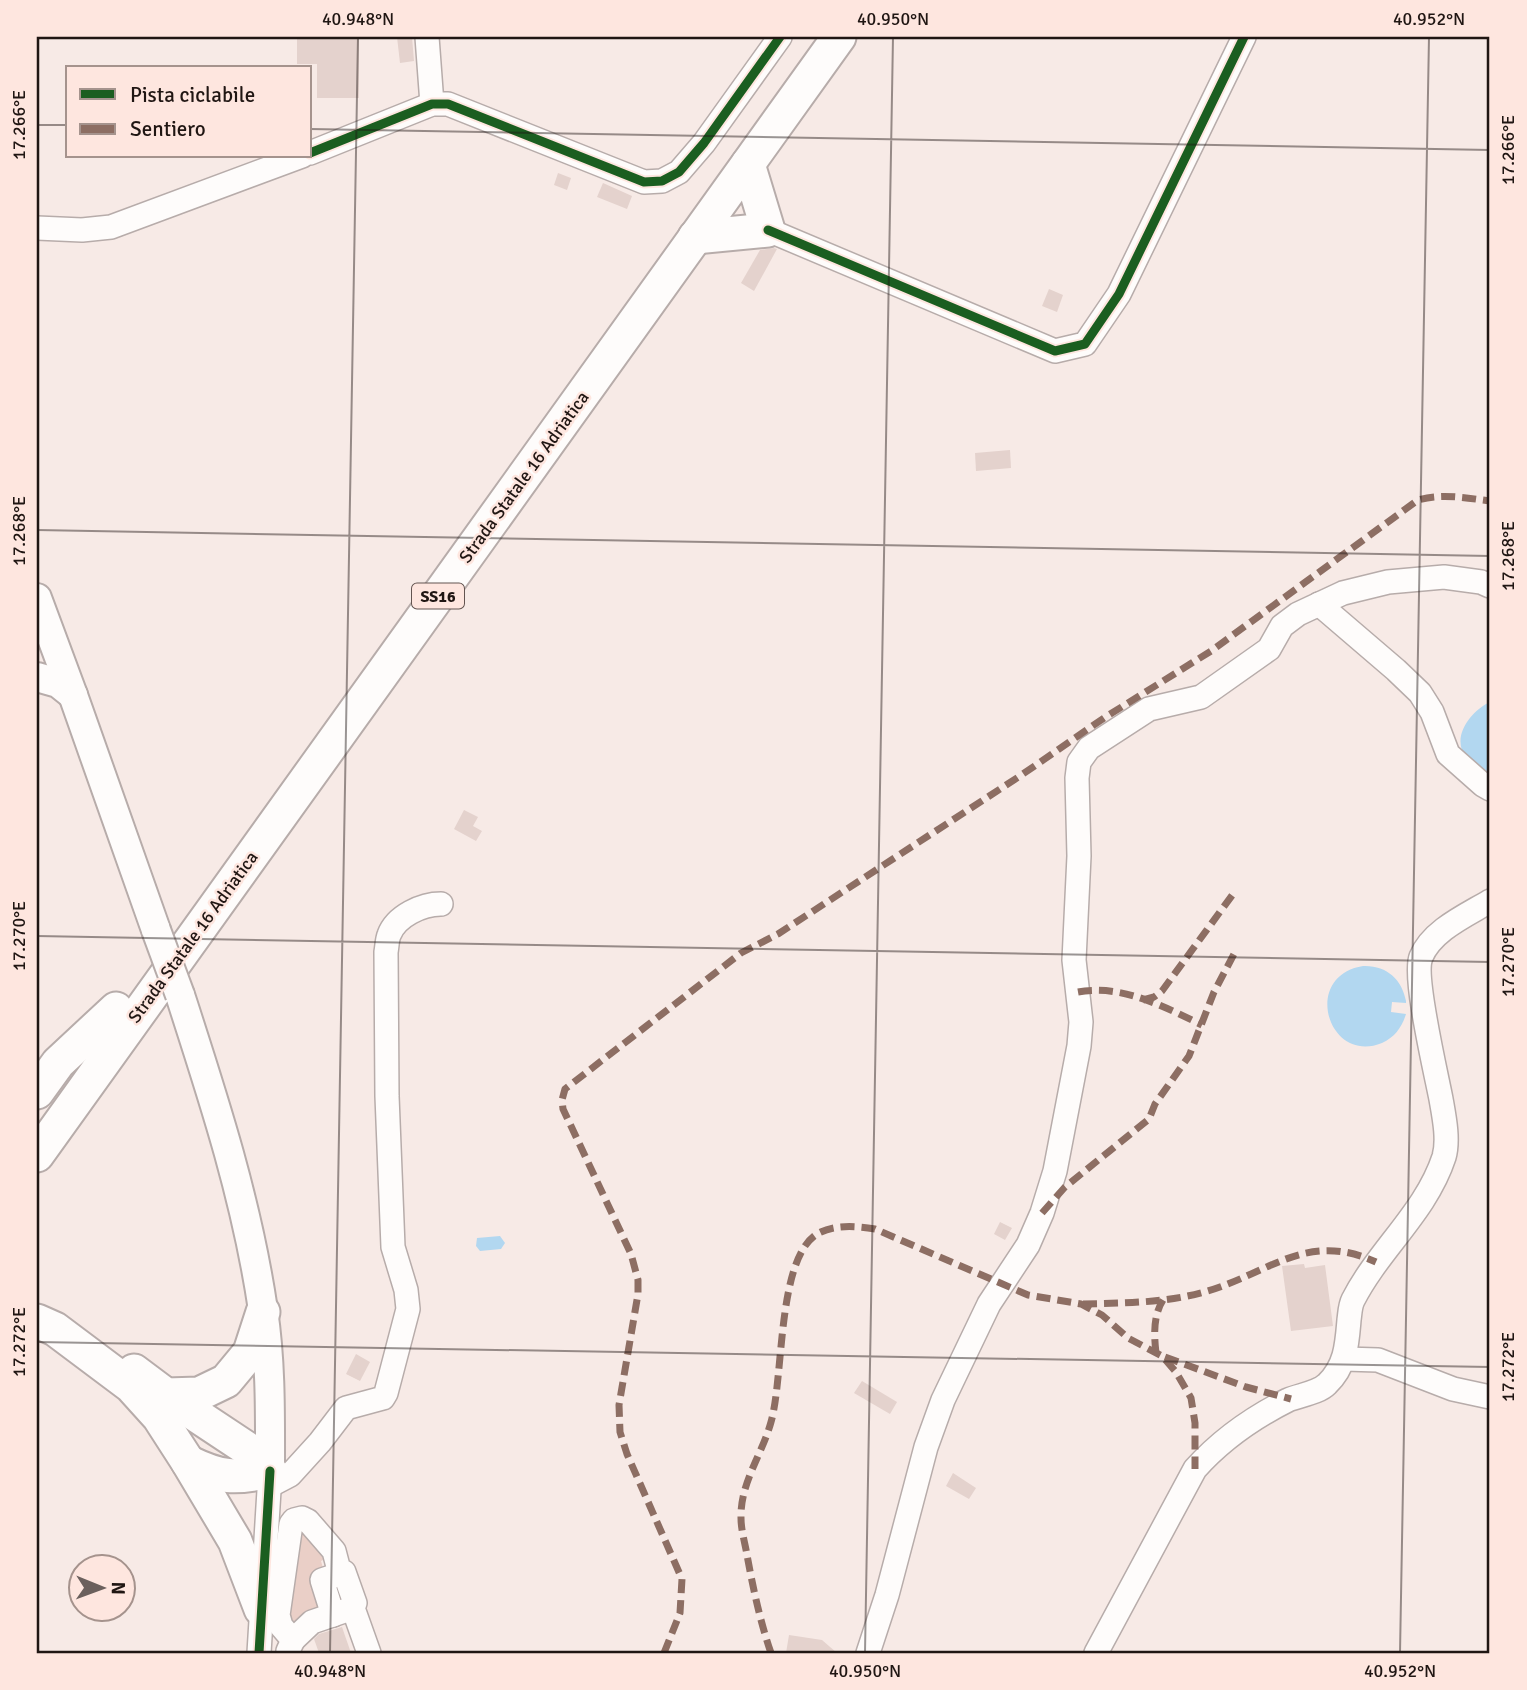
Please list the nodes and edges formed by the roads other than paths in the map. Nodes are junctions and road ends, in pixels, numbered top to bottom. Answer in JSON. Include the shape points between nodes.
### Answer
{"nodes":[{"id":1,"x":427,"y":37,"type":"edge"},
{"id":2,"x":780,"y":37,"type":"edge"},
{"id":3,"x":815,"y":37,"type":"edge"},
{"id":4,"x":839,"y":37,"type":"edge"},
{"id":5,"x":1244,"y":37,"type":"edge"},
{"id":6,"x":432,"y":104,"type":"junction"},
{"id":7,"x":312,"y":152,"type":"edge"},
{"id":8,"x":297,"y":158,"type":"edge"},
{"id":9,"x":748,"y":164,"type":"junction"},
{"id":10,"x":37,"y":228,"type":"edge"},
{"id":11,"x":768,"y":230,"type":"junction"},
{"id":12,"x":695,"y":237,"type":"junction"},
{"id":13,"x":1490,"y":586,"type":"edge"},
{"id":14,"x":37,"y":598,"type":"edge"},
{"id":15,"x":1320,"y":604,"type":"junction"},
{"id":16,"x":37,"y":677,"type":"edge"},
{"id":17,"x":74,"y":695,"type":"junction"},
{"id":18,"x":1490,"y":789,"type":"edge"},
{"id":19,"x":1490,"y":901,"type":"edge"},
{"id":20,"x":441,"y":904,"type":"dead end"},
{"id":21,"x":116,"y":1009,"type":"junction"},
{"id":22,"x":37,"y":1092,"type":"edge"},
{"id":23,"x":41,"y":1137,"type":"edge"},
{"id":24,"x":37,"y":1171,"type":"edge"},
{"id":25,"x":37,"y":1293,"type":"edge"},
{"id":26,"x":263,"y":1312,"type":"junction"},
{"id":27,"x":37,"y":1321,"type":"edge"},
{"id":28,"x":1345,"y":1359,"type":"junction"},
{"id":29,"x":166,"y":1395,"type":"junction"},
{"id":30,"x":1490,"y":1398,"type":"edge"},
{"id":31,"x":188,"y":1462,"type":"junction"},
{"id":32,"x":270,"y":1478,"type":"junction"},
{"id":33,"x":261,"y":1609,"type":"junction"},
{"id":34,"x":343,"y":1611,"type":"junction"},
{"id":35,"x":292,"y":1648,"type":"edge"},
{"id":36,"x":259,"y":1651,"type":"edge"},
{"id":37,"x":369,"y":1653,"type":"edge"},
{"id":38,"x":868,"y":1653,"type":"edge"},
{"id":39,"x":1096,"y":1653,"type":"edge"}],
"edges":[{"from":1,"to":6,"type":"street"},
{"from":2,"to":6,"type":"street","via":[[705,144],[679,172],[662,181],[644,181],[448,104]]},
{"from":3,"to":21,"type":"highway","name":"Strada Statale 16 Adriatica","number":"SS16"},
{"from":4,"to":9,"type":"highway","name":"Strada Statale 16 Adriatica","number":"SS16"},
{"from":5,"to":11,"type":"street","via":[[1119,294],[1085,344],[1055,351]]},
{"from":6,"to":7,"type":"street"},
{"from":8,"to":10,"type":"street","via":[[111,227]]},
{"from":9,"to":11,"type":"highway"},
{"from":9,"to":12,"type":"highway","name":"Strada Statale 16 Adriatica","number":"SS16"},
{"from":11,"to":12,"type":"highway"},
{"from":12,"to":23,"type":"highway","name":"Strada Statale 16 Adriatica","number":"SS16"},
{"from":13,"to":15,"type":"street","via":[[1444,577],[1388,582]]},
{"from":14,"to":17,"type":"main road"},
{"from":15,"to":18,"type":"street","via":[[1420,693],[1448,754]]},
{"from":15,"to":38,"type":"street","via":[[1282,626],[1269,649],[1201,697],[1149,709],[1089,748],[1079,762],[1074,960],[1081,1022],[1055,1171],[1028,1245],[989,1304],[939,1412]]},
{"from":16,"to":17,"type":"main road","via":[[58,683]]},
{"from":17,"to":26,"type":"main road","bridge":true,"via":[[225,1132]]},
{"from":19,"to":28,"type":"street","via":[[1432,940],[1420,959],[1446,1134],[1445,1155],[1413,1216],[1386,1248],[1351,1304]]},
{"from":20,"to":32,"type":"street","via":[[404,916],[390,932],[386,952],[393,1247],[408,1309],[386,1393],[383,1398],[346,1408],[290,1475]]},
{"from":21,"to":22,"type":"highway","via":[[58,1063]]},
{"from":21,"to":23,"type":"highway","name":"Strada Statale 16 Adriatica","number":"SS16"},
{"from":23,"to":24,"type":"highway"},
{"from":25,"to":29,"type":"highway","via":[[62,1319]]},
{"from":26,"to":29,"type":"highway","via":[[250,1352],[226,1381],[198,1394]]},
{"from":26,"to":32,"type":"main road","via":[[271,1394]]},
{"from":27,"to":31,"type":"highway","via":[[55,1329],[131,1386],[159,1417]]},
{"from":28,"to":30,"type":"street","via":[[1378,1360]]},
{"from":28,"to":39,"type":"street","via":[[1326,1386],[1288,1400],[1249,1423],[1195,1469]]},
{"from":29,"to":32,"type":"highway","via":[[249,1450]]},
{"from":31,"to":32,"type":"highway","via":[[212,1473]]},
{"from":31,"to":33,"type":"highway","via":[[234,1541]]},
{"from":32,"to":33,"type":"street"},
{"from":33,"to":36,"type":"street"},
{"from":34,"to":35,"type":"street","via":[[312,1622]]},
{"from":34,"to":35,"type":"street","via":[[322,1580],[340,1574],[334,1551],[304,1518],[294,1520],[278,1615]]},
{"from":34,"to":37,"type":"street"},
{"from":35,"to":36,"type":"street"}]}
